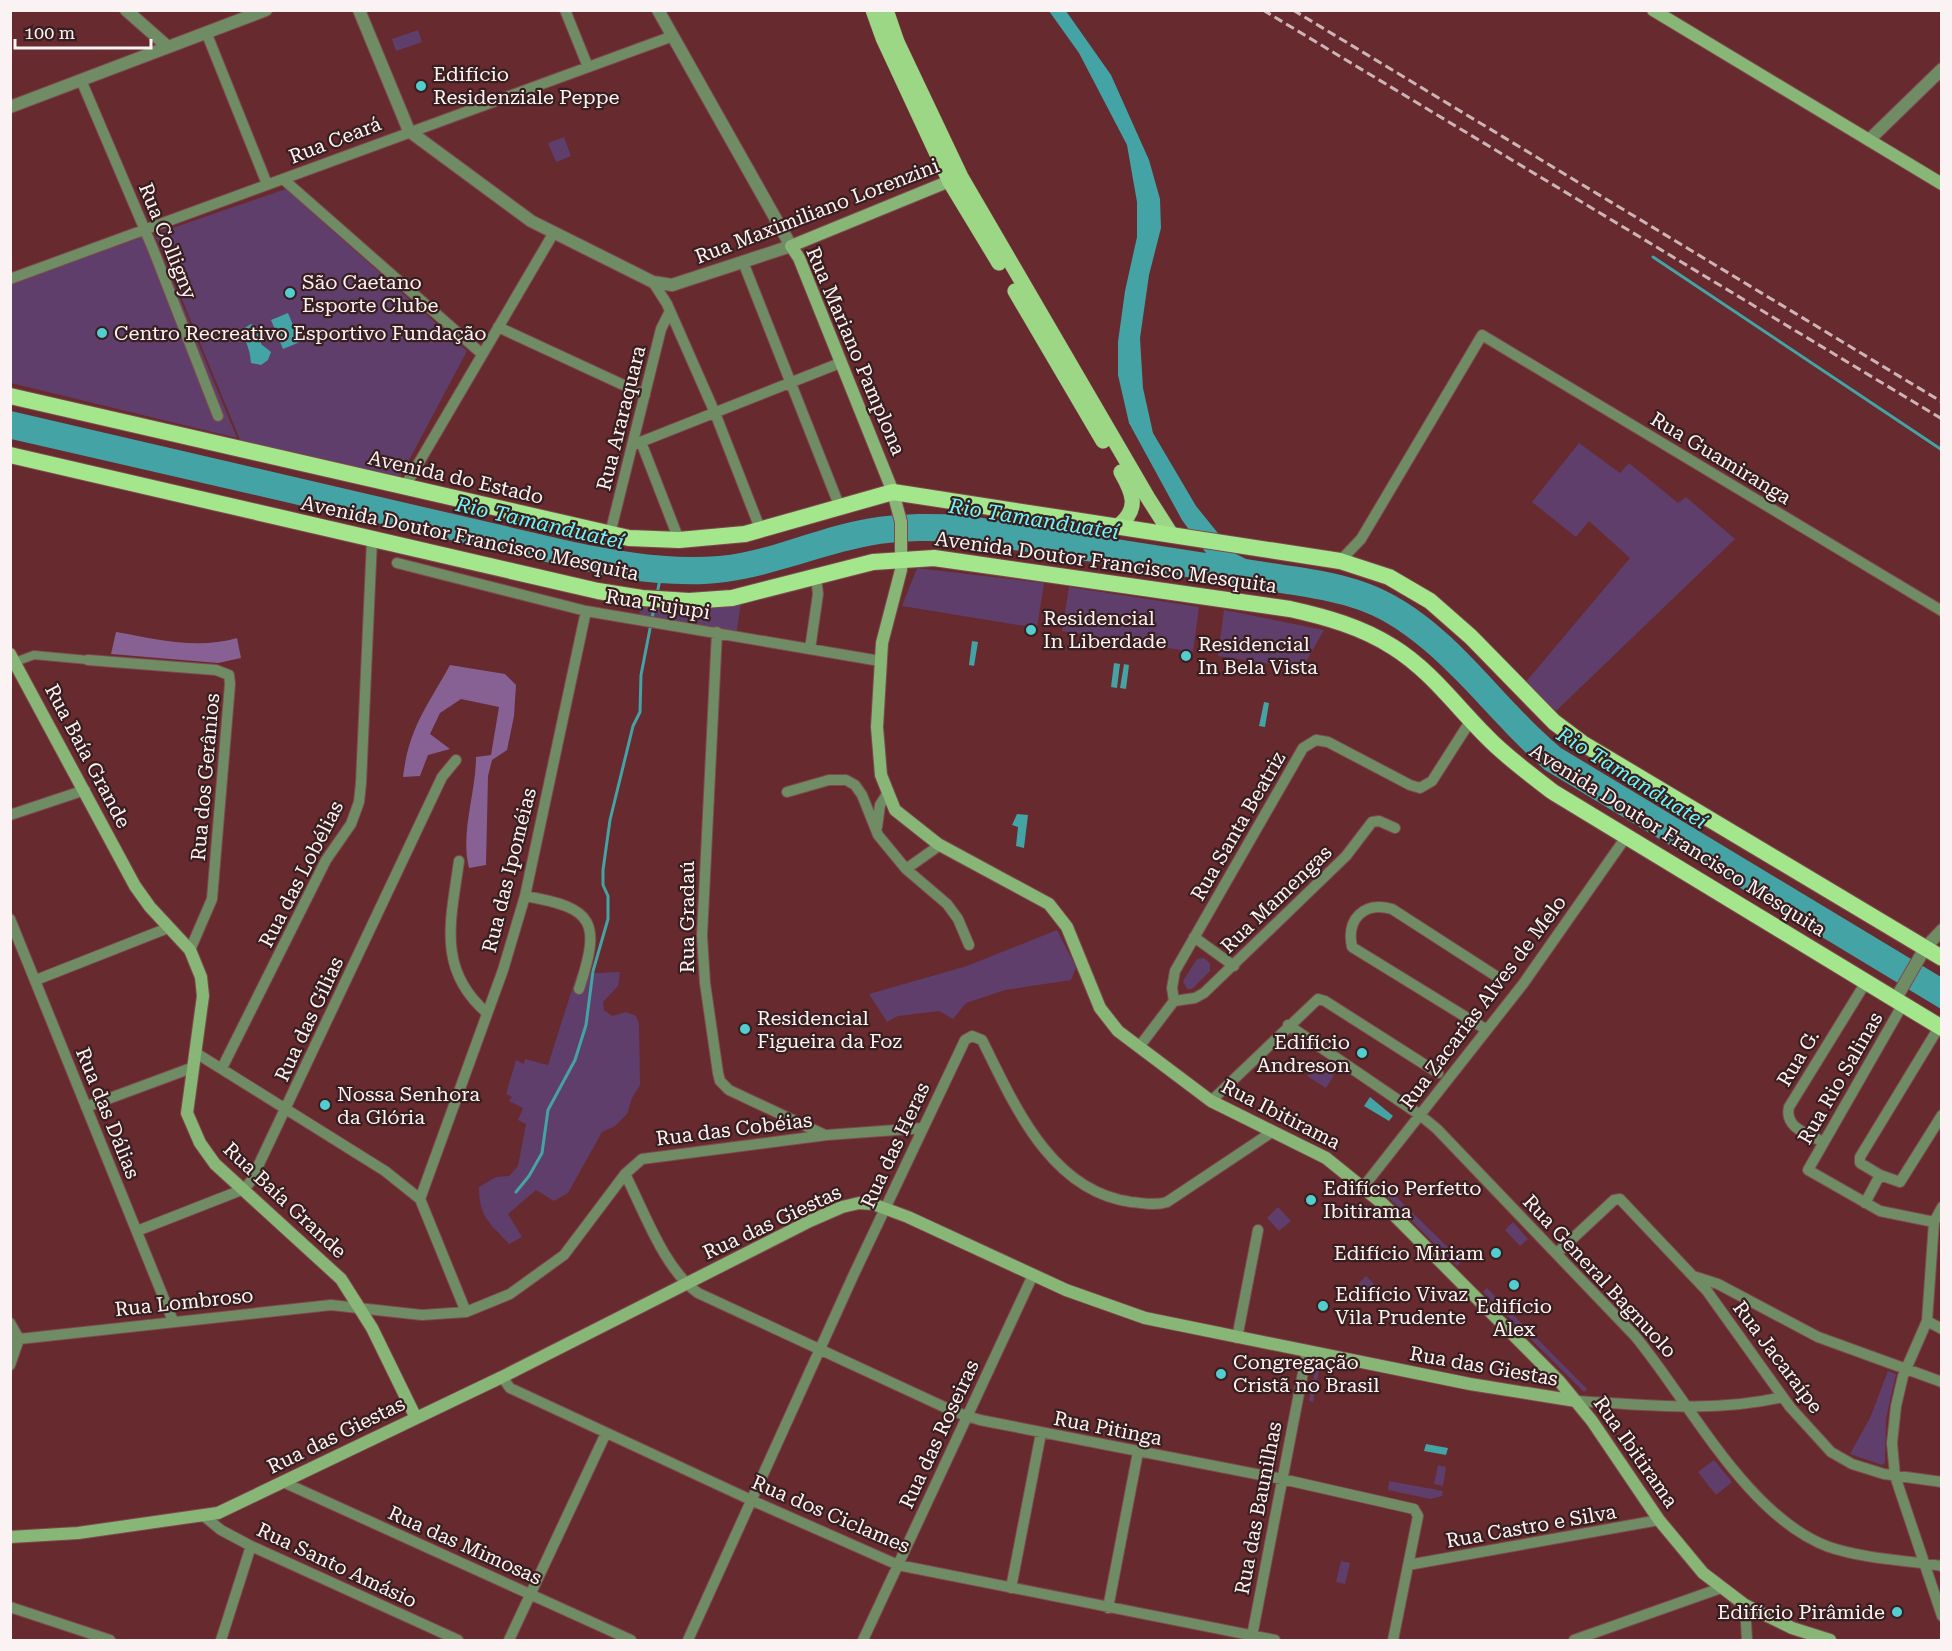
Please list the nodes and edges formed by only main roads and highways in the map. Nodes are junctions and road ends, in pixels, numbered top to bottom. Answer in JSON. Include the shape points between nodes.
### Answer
{"nodes":[{"id":1,"x":873,"y":10,"type":"edge"},
{"id":2,"x":886,"y":10,"type":"edge"},
{"id":3,"x":1660,"y":12,"type":"edge"},
{"id":4,"x":955,"y":179,"type":"junction"},
{"id":5,"x":1941,"y":184,"type":"edge"},
{"id":6,"x":791,"y":246,"type":"joint"},
{"id":7,"x":10,"y":396,"type":"edge"},
{"id":8,"x":10,"y":455,"type":"edge"},
{"id":9,"x":896,"y":498,"type":"junction"},
{"id":10,"x":1118,"y":526,"type":"junction"},
{"id":11,"x":1179,"y":535,"type":"junction"},
{"id":12,"x":902,"y":554,"type":"junction"},
{"id":13,"x":12,"y":659,"type":"edge"},
{"id":14,"x":1941,"y":958,"type":"edge"},
{"id":15,"x":1940,"y":1027,"type":"edge"},
{"id":16,"x":1576,"y":1401,"type":"junction"},
{"id":17,"x":416,"y":1418,"type":"junction"},
{"id":18,"x":10,"y":1537,"type":"edge"},
{"id":19,"x":1830,"y":1641,"type":"edge"}],
"edges":[{"from":1,"to":4,"type":"main road","via":[[883,38]]},
{"from":2,"to":4,"type":"main road"},
{"from":3,"to":5,"type":"main road"},
{"from":4,"to":6,"type":"main road","name":"Rua Maximiliano Lorenzini"},
{"from":4,"to":10,"type":"main road","via":[[1131,490],[1134,505]]},
{"from":4,"to":11,"type":"main road","via":[[1148,498]]},
{"from":6,"to":9,"type":"main road","name":"Rua Mariano Pamplona"},
{"from":7,"to":9,"type":"highway","name":"Avenida do Estado","via":[[642,540],[761,531],[839,505]]},
{"from":8,"to":12,"type":"highway","name":"Avenida Doutor Francisco Mesquita","via":[[372,540],[642,598],[732,598]]},
{"from":9,"to":10,"type":"highway","name":"Avenida Doutor Francisco Mesquita"},
{"from":9,"to":12,"type":"main road","name":"Rua Mariano Pamplona"},
{"from":10,"to":11,"type":"highway","name":"Avenida Doutor Francisco Mesquita"},
{"from":11,"to":14,"type":"highway","name":"Avenida Doutor Francisco Mesquita","via":[[1340,561],[1410,587],[1444,612],[1554,722],[1582,742],[1922,954]]},
{"from":12,"to":15,"type":"highway","name":"Avenida Doutor Francisco Mesquita","via":[[1315,615],[1369,633],[1430,676],[1524,771],[1866,982],[1900,998]]},
{"from":12,"to":16,"type":"main road","name":"Rua Ibitirama","via":[[880,661],[877,748],[880,775],[895,810],[940,845],[1049,904],[1076,944],[1100,1008],[1118,1031],[1211,1101],[1326,1158],[1364,1186]]},
{"from":13,"to":17,"type":"main road","name":"Rua Baía Grande","via":[[135,886],[190,950],[201,977],[203,996],[189,1083],[187,1113],[191,1127],[215,1164],[341,1279],[361,1308]]},
{"from":16,"to":17,"type":"main road","name":"Rua das Giestas","via":[[1535,1397],[1145,1318],[1075,1294],[885,1208],[859,1203],[830,1212]]},
{"from":16,"to":19,"type":"main road","name":"Rua Ibitirama","via":[[1659,1520],[1703,1573],[1744,1605]]},
{"from":17,"to":18,"type":"main road","name":"Rua das Giestas","via":[[205,1517]]}]}
